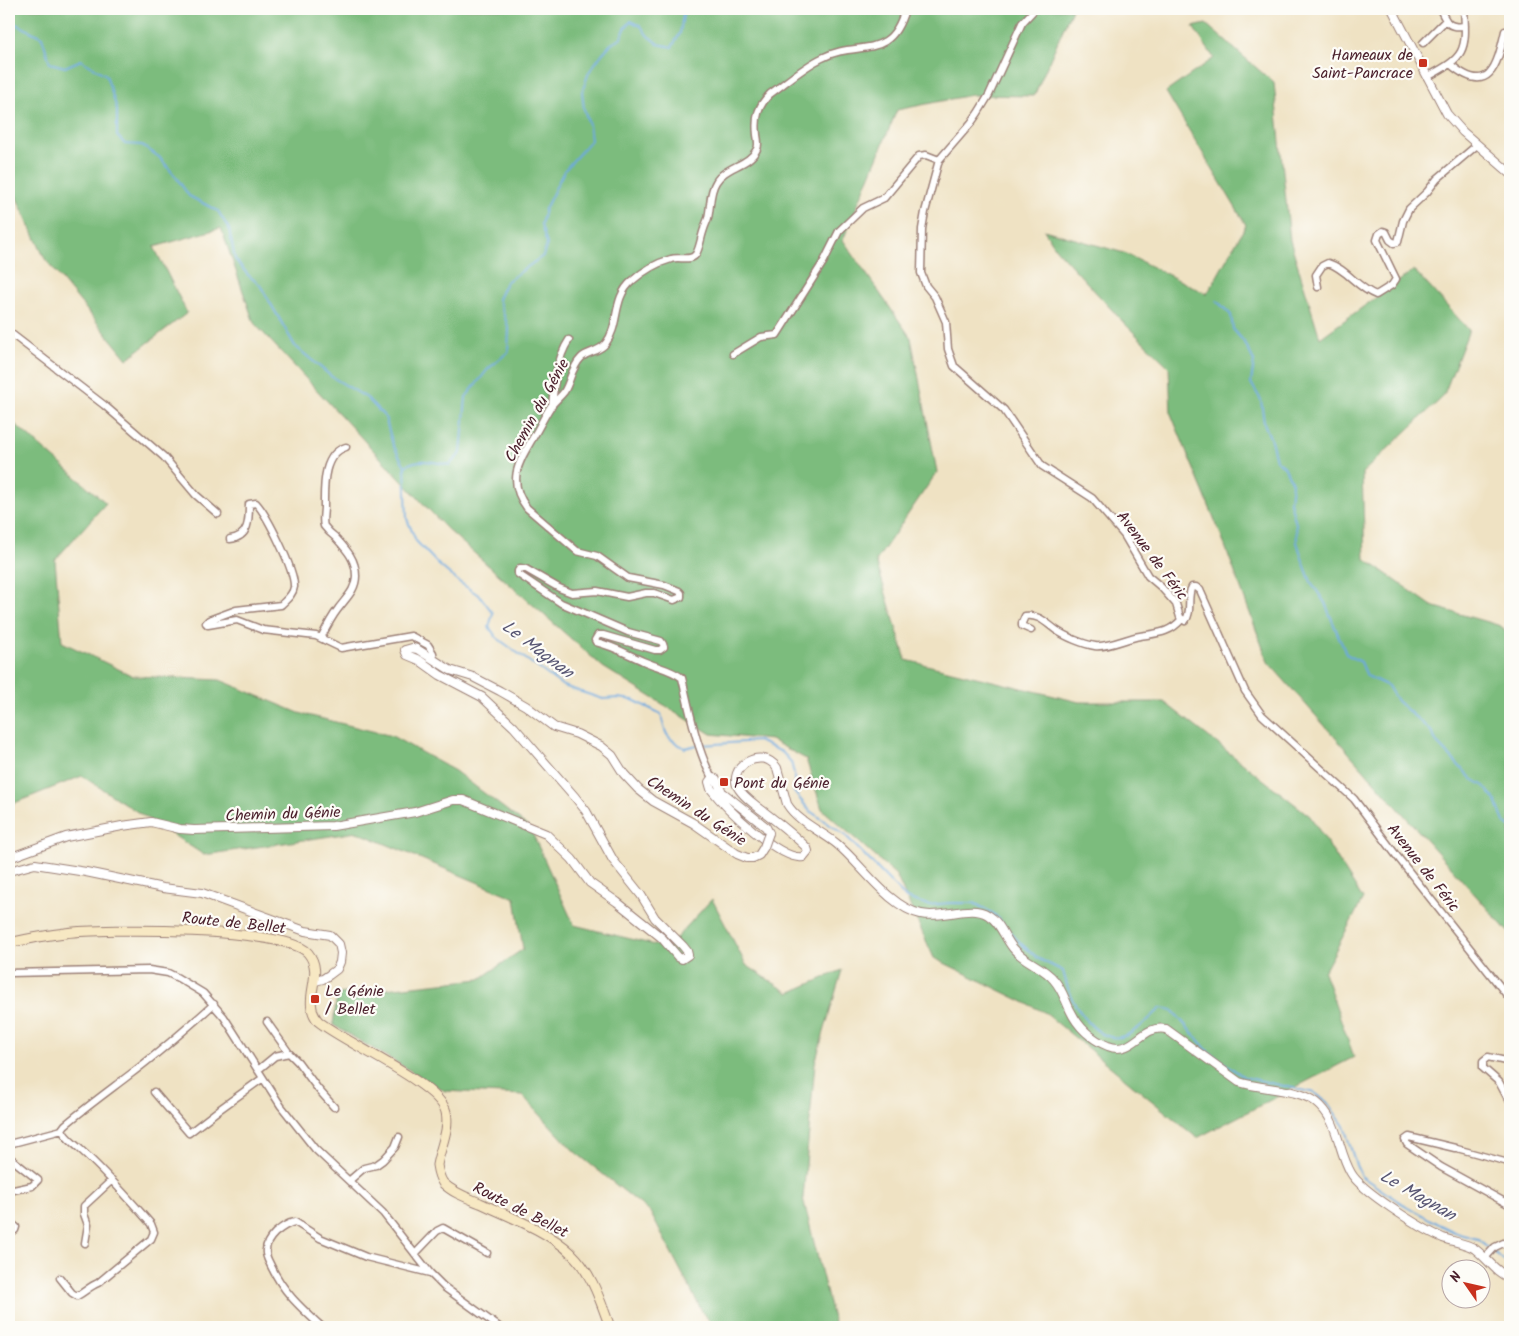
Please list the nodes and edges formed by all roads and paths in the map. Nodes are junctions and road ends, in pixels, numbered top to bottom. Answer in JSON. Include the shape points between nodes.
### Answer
{"nodes":[{"id":1,"x":905,"y":9,"type":"edge"},
{"id":2,"x":1035,"y":9,"type":"edge"},
{"id":3,"x":1392,"y":9,"type":"edge"},
{"id":4,"x":1440,"y":9,"type":"edge"},
{"id":5,"x":1464,"y":9,"type":"edge"},
{"id":6,"x":1446,"y":20,"type":"junction"},
{"id":7,"x":1465,"y":26,"type":"junction"},
{"id":8,"x":1505,"y":31,"type":"dead end"},
{"id":9,"x":1423,"y":42,"type":"dead end"},
{"id":10,"x":1450,"y":64,"type":"junction"},
{"id":11,"x":1427,"y":77,"type":"junction"},
{"id":12,"x":1477,"y":145,"type":"junction"},
{"id":13,"x":939,"y":160,"type":"junction"},
{"id":14,"x":1510,"y":173,"type":"edge"},
{"id":15,"x":1318,"y":287,"type":"dead end"},
{"id":16,"x":9,"y":332,"type":"edge"},
{"id":17,"x":569,"y":340,"type":"dead end"},
{"id":18,"x":733,"y":354,"type":"dead end"},
{"id":19,"x":552,"y":406,"type":"junction"},
{"id":20,"x":346,"y":447,"type":"dead end"},
{"id":21,"x":218,"y":514,"type":"dead end"},
{"id":22,"x":230,"y":539,"type":"dead end"},
{"id":23,"x":1182,"y":619,"type":"junction"},
{"id":24,"x":1031,"y":630,"type":"dead end"},
{"id":25,"x":322,"y":638,"type":"junction"},
{"id":26,"x":434,"y":659,"type":"junction"},
{"id":27,"x":712,"y":778,"type":"junction"},
{"id":28,"x":9,"y":858,"type":"edge"},
{"id":29,"x":9,"y":871,"type":"edge"},
{"id":30,"x":9,"y":943,"type":"edge"},
{"id":31,"x":9,"y":973,"type":"edge"},
{"id":32,"x":315,"y":981,"type":"junction"},
{"id":33,"x":1510,"y":999,"type":"edge"},
{"id":34,"x":214,"y":1004,"type":"junction"},
{"id":35,"x":267,"y":1022,"type":"dead end"},
{"id":36,"x":289,"y":1053,"type":"junction"},
{"id":37,"x":1510,"y":1062,"type":"edge"},
{"id":38,"x":258,"y":1070,"type":"junction"},
{"id":39,"x":263,"y":1078,"type":"junction"},
{"id":40,"x":154,"y":1092,"type":"dead end"},
{"id":41,"x":1510,"y":1100,"type":"edge"},
{"id":42,"x":334,"y":1107,"type":"dead end"},
{"id":43,"x":62,"y":1130,"type":"junction"},
{"id":44,"x":399,"y":1137,"type":"dead end"},
{"id":45,"x":9,"y":1144,"type":"edge"},
{"id":46,"x":1455,"y":1148,"type":"joint"},
{"id":47,"x":9,"y":1157,"type":"edge"},
{"id":48,"x":1510,"y":1163,"type":"edge"},
{"id":49,"x":112,"y":1180,"type":"junction"},
{"id":50,"x":350,"y":1180,"type":"junction"},
{"id":51,"x":9,"y":1191,"type":"edge"},
{"id":52,"x":1510,"y":1205,"type":"edge"},
{"id":53,"x":9,"y":1222,"type":"edge"},
{"id":54,"x":9,"y":1233,"type":"edge"},
{"id":55,"x":1510,"y":1240,"type":"edge"},
{"id":56,"x":85,"y":1244,"type":"dead end"},
{"id":57,"x":486,"y":1253,"type":"dead end"},
{"id":58,"x":415,"y":1254,"type":"junction"},
{"id":59,"x":1487,"y":1256,"type":"junction"},
{"id":60,"x":430,"y":1274,"type":"junction"},
{"id":61,"x":60,"y":1278,"type":"dead end"},
{"id":62,"x":1510,"y":1278,"type":"edge"},
{"id":63,"x":322,"y":1327,"type":"edge"},
{"id":64,"x":499,"y":1327,"type":"edge"},
{"id":65,"x":610,"y":1327,"type":"edge"}],
"edges":[{"from":1,"to":19,"type":"street","name":"Chemin du Génie","via":[[896,32],[882,43],[822,57],[764,100],[757,114],[757,149],[751,157],[716,180],[697,253],[689,259],[671,259],[658,264],[631,282],[618,302],[607,342],[576,363],[563,393]]},
{"from":2,"to":13,"type":"street","name":"Avenue de Féric","via":[[1022,23],[982,107]]},
{"from":3,"to":11,"type":"street"},
{"from":4,"to":6,"type":"street"},
{"from":5,"to":7,"type":"street"},
{"from":6,"to":7,"type":"street","via":[[1454,27]]},
{"from":6,"to":9,"type":"street"},
{"from":7,"to":10,"type":"street","via":[[1466,42]]},
{"from":8,"to":10,"type":"street","via":[[1492,72],[1472,79]]},
{"from":10,"to":11,"type":"street"},
{"from":11,"to":12,"type":"street","via":[[1447,114]]},
{"from":12,"to":14,"type":"street"},
{"from":12,"to":15,"type":"street","via":[[1437,179],[1409,209],[1398,242],[1390,240],[1386,232],[1379,234],[1377,240],[1396,279],[1392,285],[1376,295],[1339,267],[1328,263],[1316,275]]},
{"from":13,"to":18,"type":"street","via":[[919,156],[884,198],[863,208],[839,231],[777,335],[761,337]]},
{"from":13,"to":23,"type":"street","name":"Avenue de Féric","via":[[922,229],[921,273],[946,322],[948,349],[954,366],[1004,410],[1042,466],[1092,498],[1124,535],[1148,576],[1176,604]]},
{"from":16,"to":21,"type":"street","via":[[104,405],[164,457],[196,495]]},
{"from":17,"to":19,"type":"street","via":[[560,359]]},
{"from":19,"to":27,"type":"street","name":"Chemin du Génie","via":[[517,468],[516,486],[521,500],[577,551],[597,556],[628,578],[679,591],[681,597],[674,600],[654,593],[627,597],[597,591],[572,593],[522,568],[518,569],[518,574],[561,603],[628,632],[661,641],[664,647],[655,650],[598,635],[594,640],[682,678],[695,732]]},
{"from":20,"to":25,"type":"street","via":[[332,458],[324,476],[323,522],[352,558],[355,583]]},
{"from":22,"to":25,"type":"street","via":[[239,538],[245,532],[249,504],[256,503],[278,542],[294,587],[281,605],[236,610],[206,623],[236,620],[263,630]]},
{"from":23,"to":24,"type":"street","via":[[1170,630],[1098,646],[1065,635],[1032,615],[1025,616],[1022,626]]},
{"from":23,"to":33,"type":"street","name":"Avenue de Féric","via":[[1188,618],[1189,591],[1196,587],[1245,691],[1262,714],[1354,799]]},
{"from":25,"to":26,"type":"street","via":[[341,648],[410,636],[428,645]]},
{"from":26,"to":27,"type":"street","name":"Chemin du Génie","bridge":true,"via":[[450,670],[500,691],[554,728],[578,734],[601,746],[638,789],[653,801],[694,823],[737,854],[754,858],[764,847],[769,833],[766,827],[722,792],[716,779]]},
{"from":26,"to":28,"type":"street","name":"Chemin du Génie","via":[[417,649],[405,650],[407,655],[482,697],[514,727],[586,811],[613,860],[655,918],[688,955],[682,959],[678,957],[662,938],[590,883],[572,859],[546,834],[463,800],[333,826],[194,830],[150,822],[66,837]]},
{"from":27,"to":59,"type":"street","via":[[710,789],[744,823],[778,849],[795,857],[803,856],[807,848],[738,787],[738,771],[746,762],[759,758],[774,763],[790,809],[838,845],[895,900],[920,914],[977,911],[994,919],[1012,947],[1045,971],[1061,988],[1070,1011],[1090,1036],[1119,1048],[1129,1046],[1152,1029],[1166,1029],[1240,1082],[1305,1096],[1316,1102],[1334,1124],[1351,1173],[1362,1186],[1441,1237]]},
{"from":29,"to":32,"type":"street","via":[[35,864],[202,894],[305,931],[330,935],[339,944],[340,962],[329,976]]},
{"from":30,"to":32,"type":"main road","name":"Route de Bellet","via":[[86,931],[218,932],[300,947],[312,960]]},
{"from":31,"to":34,"type":"street","via":[[150,970],[168,973],[185,981]]},
{"from":32,"to":65,"type":"main road","name":"Route de Bellet","via":[[311,1007],[318,1022],[418,1082],[436,1095],[444,1106],[447,1122],[437,1165],[442,1181],[460,1195],[554,1239],[570,1251],[586,1270]]},
{"from":34,"to":38,"type":"street"},
{"from":34,"to":43,"type":"street","via":[[139,1068],[64,1125]]},
{"from":35,"to":36,"type":"street"},
{"from":36,"to":38,"type":"street","via":[[275,1056]]},
{"from":36,"to":42,"type":"street"},
{"from":37,"to":41,"type":"street","via":[[1488,1057],[1483,1061],[1484,1068],[1499,1082]]},
{"from":38,"to":39,"type":"street"},
{"from":39,"to":40,"type":"street","via":[[189,1133]]},
{"from":39,"to":50,"type":"street","via":[[315,1149]]},
{"from":43,"to":45,"type":"street"},
{"from":43,"to":49,"type":"street"},
{"from":44,"to":50,"type":"street","via":[[383,1160],[360,1170]]},
{"from":46,"to":48,"type":"street"},
{"from":46,"to":52,"type":"street","via":[[1409,1137],[1405,1140],[1441,1167]]},
{"from":47,"to":51,"type":"street","via":[[38,1180],[32,1186]]},
{"from":49,"to":56,"type":"street","via":[[84,1206],[88,1225]]},
{"from":49,"to":61,"type":"street","via":[[150,1224],[154,1232],[151,1239],[80,1295],[72,1293]]},
{"from":50,"to":58,"type":"street","via":[[383,1213]]},
{"from":53,"to":54,"type":"street","via":[[16,1228]]},
{"from":55,"to":59,"type":"street","via":[[1494,1247]]},
{"from":57,"to":58,"type":"street","via":[[443,1228],[436,1231]]},
{"from":58,"to":60,"type":"street"},
{"from":59,"to":62,"type":"street","via":[[1498,1270]]},
{"from":60,"to":63,"type":"street","via":[[366,1257],[320,1238],[295,1222],[290,1223],[268,1241],[267,1258],[281,1286]]},
{"from":60,"to":64,"type":"street"}]}
